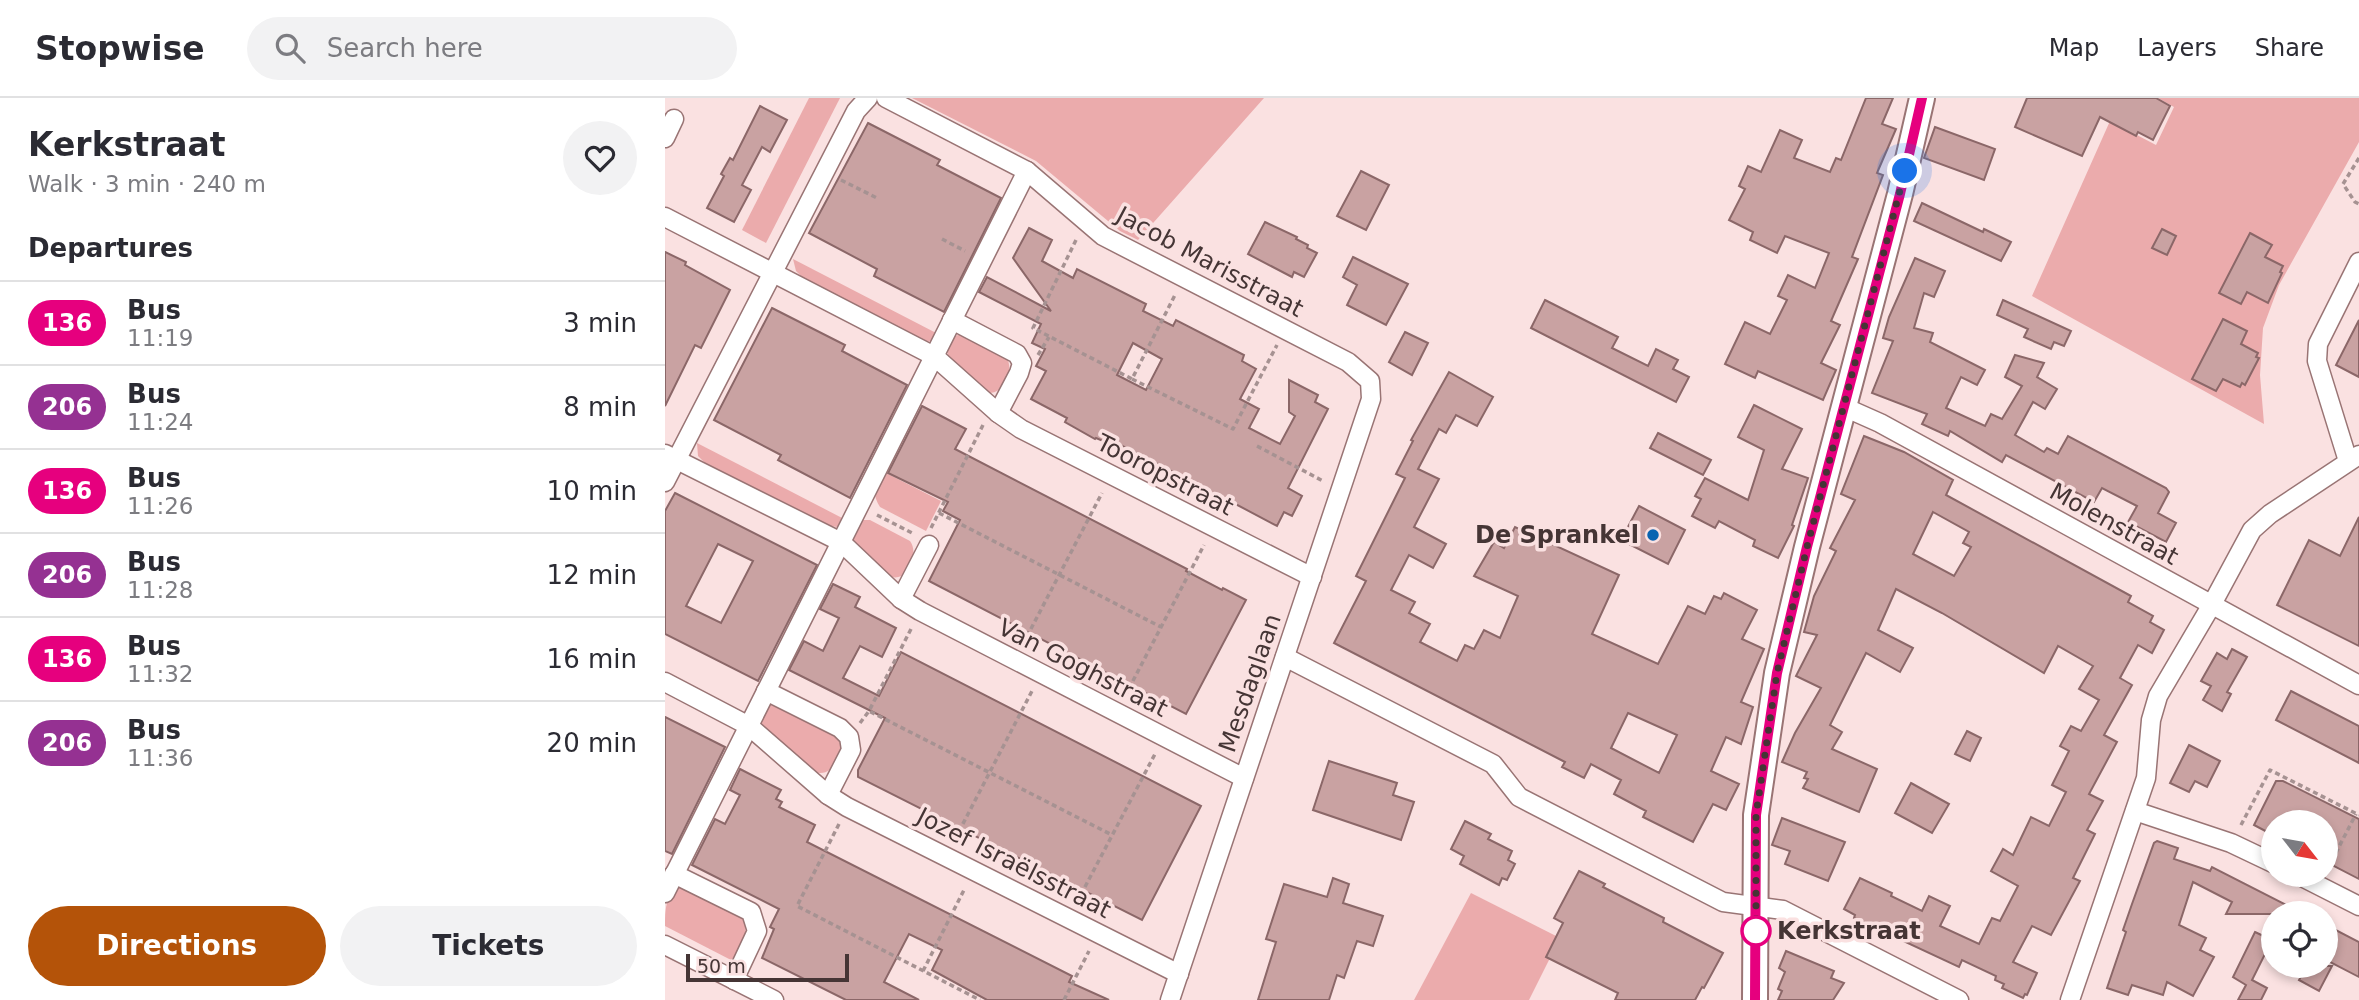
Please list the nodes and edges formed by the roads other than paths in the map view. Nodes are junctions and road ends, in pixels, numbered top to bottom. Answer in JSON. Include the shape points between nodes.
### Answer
{"nodes":[{"id":1,"x":868,"y":98,"type":"edge"},
{"id":2,"x":886,"y":98,"type":"edge"},
{"id":3,"x":1921,"y":98,"type":"edge"},
{"id":4,"x":674,"y":119,"type":"dead end"},
{"id":5,"x":665,"y":138,"type":"edge"},
{"id":6,"x":1027,"y":171,"type":"junction"},
{"id":7,"x":665,"y":217,"type":"edge"},
{"id":8,"x":2359,"y":262,"type":"edge"},
{"id":9,"x":773,"y":274,"type":"junction"},
{"id":10,"x":953,"y":320,"type":"junction"},
{"id":11,"x":934,"y":356,"type":"junction"},
{"id":12,"x":1370,"y":381,"type":"joint"},
{"id":13,"x":1844,"y":407,"type":"junction"},
{"id":14,"x":998,"y":413,"type":"junction"},
{"id":15,"x":671,"y":457,"type":"edge"},
{"id":16,"x":2354,"y":458,"type":"edge"},
{"id":17,"x":665,"y":482,"type":"edge"},
{"id":18,"x":841,"y":542,"type":"junction"},
{"id":19,"x":929,"y":545,"type":"road end"},
{"id":20,"x":1312,"y":577,"type":"junction"},
{"id":21,"x":901,"y":599,"type":"junction"},
{"id":22,"x":2211,"y":606,"type":"junction"},
{"id":23,"x":1285,"y":657,"type":"junction"},
{"id":24,"x":665,"y":682,"type":"edge"},
{"id":25,"x":2359,"y":685,"type":"edge"},
{"id":26,"x":766,"y":691,"type":"junction"},
{"id":27,"x":749,"y":726,"type":"junction"},
{"id":28,"x":1244,"y":778,"type":"junction"},
{"id":29,"x":828,"y":795,"type":"junction"},
{"id":30,"x":2135,"y":811,"type":"junction"},
{"id":31,"x":2261,"y":857,"type":"edge"},
{"id":32,"x":668,"y":885,"type":"edge"},
{"id":33,"x":2322,"y":887,"type":"edge"},
{"id":34,"x":1756,"y":906,"type":"junction"},
{"id":35,"x":2359,"y":906,"type":"edge"},
{"id":36,"x":665,"y":945,"type":"edge"},
{"id":37,"x":1179,"y":974,"type":"junction"},
{"id":38,"x":734,"y":980,"type":"junction"},
{"id":39,"x":774,"y":1000,"type":"edge"},
{"id":40,"x":1170,"y":1000,"type":"edge"},
{"id":41,"x":1755,"y":1000,"type":"edge"},
{"id":42,"x":1959,"y":1000,"type":"edge"},
{"id":43,"x":2070,"y":1000,"type":"edge"}],
"edges":[{"from":1,"to":9,"type":"street","via":[[856,111]]},
{"from":2,"to":6,"type":"street","name":"Jacob Marisstraat"},
{"from":3,"to":13,"type":"street"},
{"from":4,"to":5,"type":"street"},
{"from":6,"to":10,"type":"street"},
{"from":6,"to":12,"type":"street","name":"Jacob Marisstraat","via":[[1103,236],[1348,362]]},
{"from":7,"to":9,"type":"street","name":"Tooropstraat"},
{"from":8,"to":16,"type":"street","via":[[2318,344],[2317,361]]},
{"from":9,"to":11,"type":"street","name":"Tooropstraat"},
{"from":9,"to":15,"type":"street"},
{"from":10,"to":11,"type":"street"},
{"from":10,"to":14,"type":"street","via":[[1017,354],[1022,363]]},
{"from":11,"to":14,"type":"street","name":"Tooropstraat"},
{"from":11,"to":18,"type":"street"},
{"from":12,"to":20,"type":"street","name":"Mesdaglaan","via":[[1371,399]]},
{"from":13,"to":22,"type":"street","name":"Molenstraat"},
{"from":13,"to":34,"type":"street","via":[[1777,673],[1756,815]]},
{"from":14,"to":20,"type":"street","name":"Tooropstraat","via":[[1021,429]]},
{"from":15,"to":17,"type":"street"},
{"from":15,"to":18,"type":"street","name":"Van Goghstraat"},
{"from":16,"to":22,"type":"street","via":[[2252,530]]},
{"from":18,"to":21,"type":"street","name":"Van Goghstraat"},
{"from":18,"to":26,"type":"street"},
{"from":19,"to":21,"type":"street"},
{"from":20,"to":23,"type":"street","name":"Mesdaglaan"},
{"from":21,"to":28,"type":"street","name":"Van Goghstraat"},
{"from":22,"to":25,"type":"street","name":"Molenstraat"},
{"from":22,"to":30,"type":"street","via":[[2158,696],[2146,778]]},
{"from":23,"to":28,"type":"street","name":"Mesdaglaan"},
{"from":23,"to":34,"type":"street","via":[[1493,764],[1519,797],[1723,902]]},
{"from":24,"to":27,"type":"street","name":"Jozef Israëlsstraat"},
{"from":26,"to":27,"type":"street"},
{"from":26,"to":29,"type":"street","via":[[840,728],[849,737],[851,750]]},
{"from":27,"to":29,"type":"street","name":"Jozef Israëlsstraat"},
{"from":27,"to":32,"type":"street"},
{"from":28,"to":37,"type":"street","name":"Mesdaglaan"},
{"from":29,"to":37,"type":"street","name":"Jozef Israëlsstraat"},
{"from":30,"to":31,"type":"street"},
{"from":30,"to":43,"type":"street"},
{"from":32,"to":38,"type":"street","via":[[751,912],[757,931]]},
{"from":33,"to":35,"type":"street"},
{"from":34,"to":41,"type":"street"},
{"from":34,"to":42,"type":"street","via":[[1783,910]]},
{"from":36,"to":38,"type":"street"},
{"from":37,"to":40,"type":"street","name":"Mesdaglaan"},
{"from":38,"to":39,"type":"street"}]}
